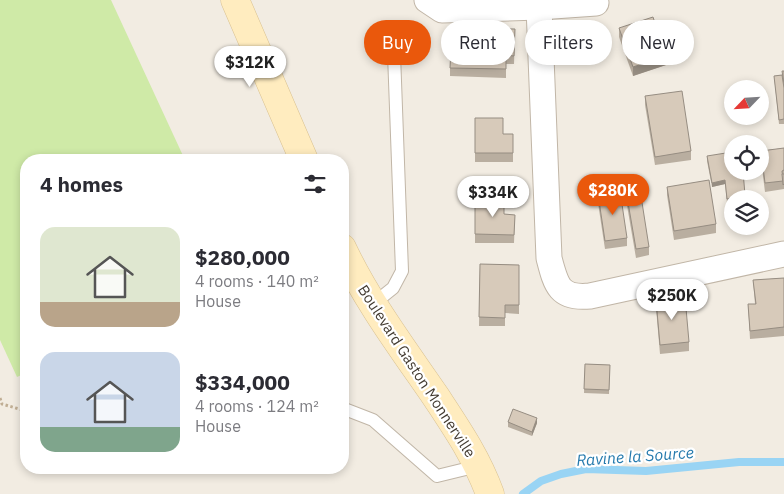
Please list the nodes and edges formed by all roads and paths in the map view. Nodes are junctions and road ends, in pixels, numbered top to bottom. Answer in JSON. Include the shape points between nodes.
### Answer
{"nodes":[{"id":1,"x":235,"y":0,"type":"edge"},
{"id":2,"x":427,"y":0,"type":"edge"},
{"id":3,"x":596,"y":3,"type":"dead end"},
{"id":4,"x":539,"y":7,"type":"junction"},
{"id":5,"x":394,"y":65,"type":"edge"},
{"id":6,"x":301,"y":154,"type":"edge"},
{"id":7,"x":784,"y":254,"type":"edge"},
{"id":8,"x":349,"y":262,"type":"edge"},
{"id":9,"x":373,"y":304,"type":"junction"},
{"id":10,"x":1,"y":401,"type":"edge"},
{"id":11,"x":20,"y":409,"type":"edge"},
{"id":12,"x":349,"y":411,"type":"edge"},
{"id":13,"x":484,"y":480,"type":"edge"}],
"edges":[{"from":1,"to":6,"type":"street"},
{"from":2,"to":4,"type":"street","via":[[442,10]]},
{"from":3,"to":4,"type":"street"},
{"from":4,"to":7,"type":"street","via":[[550,258],[554,276],[563,291],[575,298],[590,296]]},
{"from":5,"to":9,"type":"lane","via":[[402,271],[393,288]]},
{"from":8,"to":9,"type":"street","name":"Boulevard Gaston Monnerville"},
{"from":9,"to":13,"type":"street","name":"Boulevard Gaston Monnerville","via":[[467,444]]},
{"from":10,"to":11,"type":"path"},
{"from":12,"to":13,"type":"lane","via":[[374,420],[438,476]]}]}
